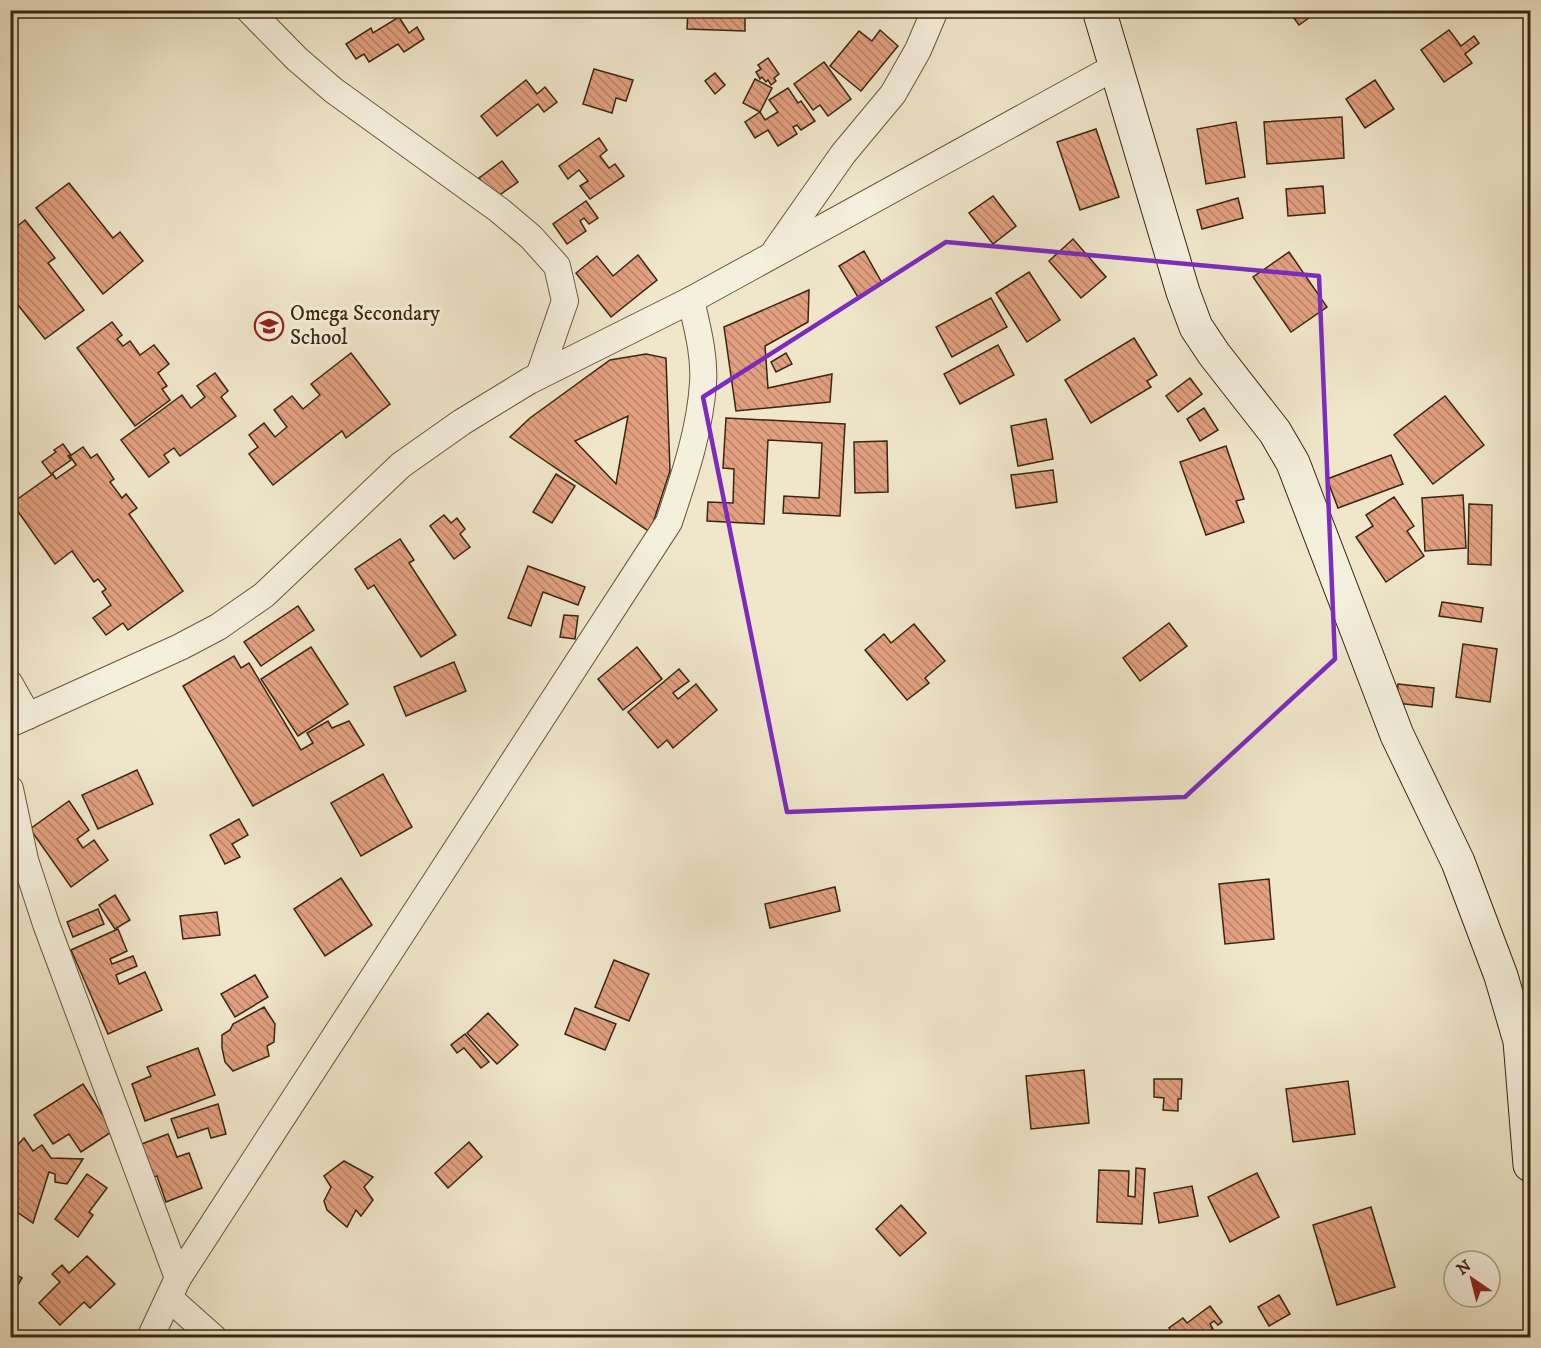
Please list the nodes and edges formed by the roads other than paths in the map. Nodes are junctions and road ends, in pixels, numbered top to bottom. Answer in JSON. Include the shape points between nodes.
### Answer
{"nodes":[{"id":1,"x":249,"y":10,"type":"edge"},
{"id":2,"x":935,"y":10,"type":"edge"},
{"id":3,"x":1099,"y":10,"type":"edge"},
{"id":4,"x":1115,"y":67,"type":"junction"},
{"id":5,"x":771,"y":256,"type":"junction"},
{"id":6,"x":691,"y":300,"type":"junction"},
{"id":7,"x":539,"y":375,"type":"junction"},
{"id":8,"x":10,"y":684,"type":"edge"},
{"id":9,"x":19,"y":720,"type":"edge"},
{"id":10,"x":10,"y":789,"type":"edge"},
{"id":11,"x":1530,"y":1165,"type":"edge"},
{"id":12,"x":174,"y":1288,"type":"junction"},
{"id":13,"x":150,"y":1338,"type":"edge"},
{"id":14,"x":214,"y":1338,"type":"edge"}],
"edges":[{"from":1,"to":7,"type":"street","via":[[333,90],[499,210],[557,266],[565,301]]},
{"from":2,"to":5,"type":"street","via":[[893,94],[843,154]]},
{"from":3,"to":4,"type":"street"},
{"from":4,"to":5,"type":"street"},
{"from":4,"to":11,"type":"street","via":[[1196,327],[1275,432],[1293,463],[1397,735],[1458,862],[1502,975],[1520,1041]]},
{"from":5,"to":6,"type":"street"},
{"from":6,"to":7,"type":"street"},
{"from":6,"to":12,"type":"street","via":[[703,359],[703,382],[690,459],[669,522]]},
{"from":7,"to":9,"type":"street","via":[[401,465],[264,595],[218,627]]},
{"from":8,"to":9,"type":"street"},
{"from":10,"to":12,"type":"street","via":[[25,860],[46,924]]},
{"from":12,"to":13,"type":"street"},
{"from":12,"to":14,"type":"street"}]}
